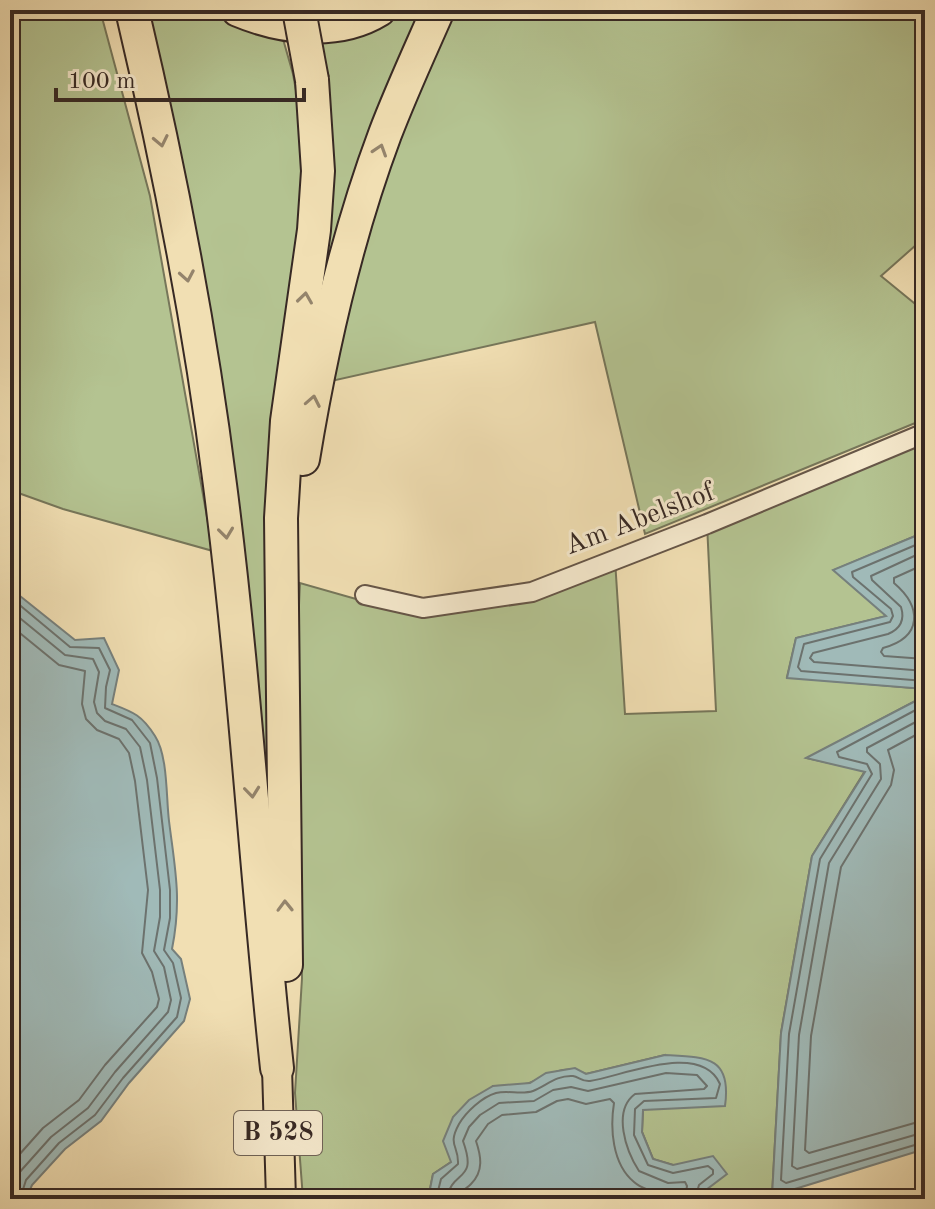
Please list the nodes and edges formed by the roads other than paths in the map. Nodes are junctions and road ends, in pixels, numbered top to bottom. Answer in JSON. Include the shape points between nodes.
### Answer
{"nodes":[{"id":1,"x":132,"y":10,"type":"edge"},
{"id":2,"x":238,"y":10,"type":"edge"},
{"id":3,"x":299,"y":10,"type":"edge"},
{"id":4,"x":379,"y":10,"type":"edge"},
{"id":5,"x":438,"y":10,"type":"edge"},
{"id":6,"x":925,"y":433,"type":"edge"},
{"id":7,"x":365,"y":595,"type":"dead end"},
{"id":8,"x":284,"y":645,"type":"junction"},
{"id":9,"x":277,"y":1068,"type":"junction"},
{"id":10,"x":281,"y":1199,"type":"edge"}],
"edges":[{"from":1,"to":9,"type":"highway","one_way":true,"via":[[174,199],[220,483]]},
{"from":2,"to":4,"type":"highway","via":[[280,24],[329,27]]},
{"from":8,"to":3,"type":"highway","one_way":true,"bridge":true,"via":[[281,518],[287,421],[318,171],[312,80]]},
{"from":8,"to":5,"type":"highway","one_way":true,"via":[[298,487],[330,321],[385,135]]},
{"from":6,"to":7,"type":"street","name":"Am Abelshof","via":[[532,592],[423,608]]},
{"from":9,"to":8,"type":"highway","one_way":true,"via":[[286,995]]},
{"from":9,"to":10,"type":"highway","number":"B 528"}]}
